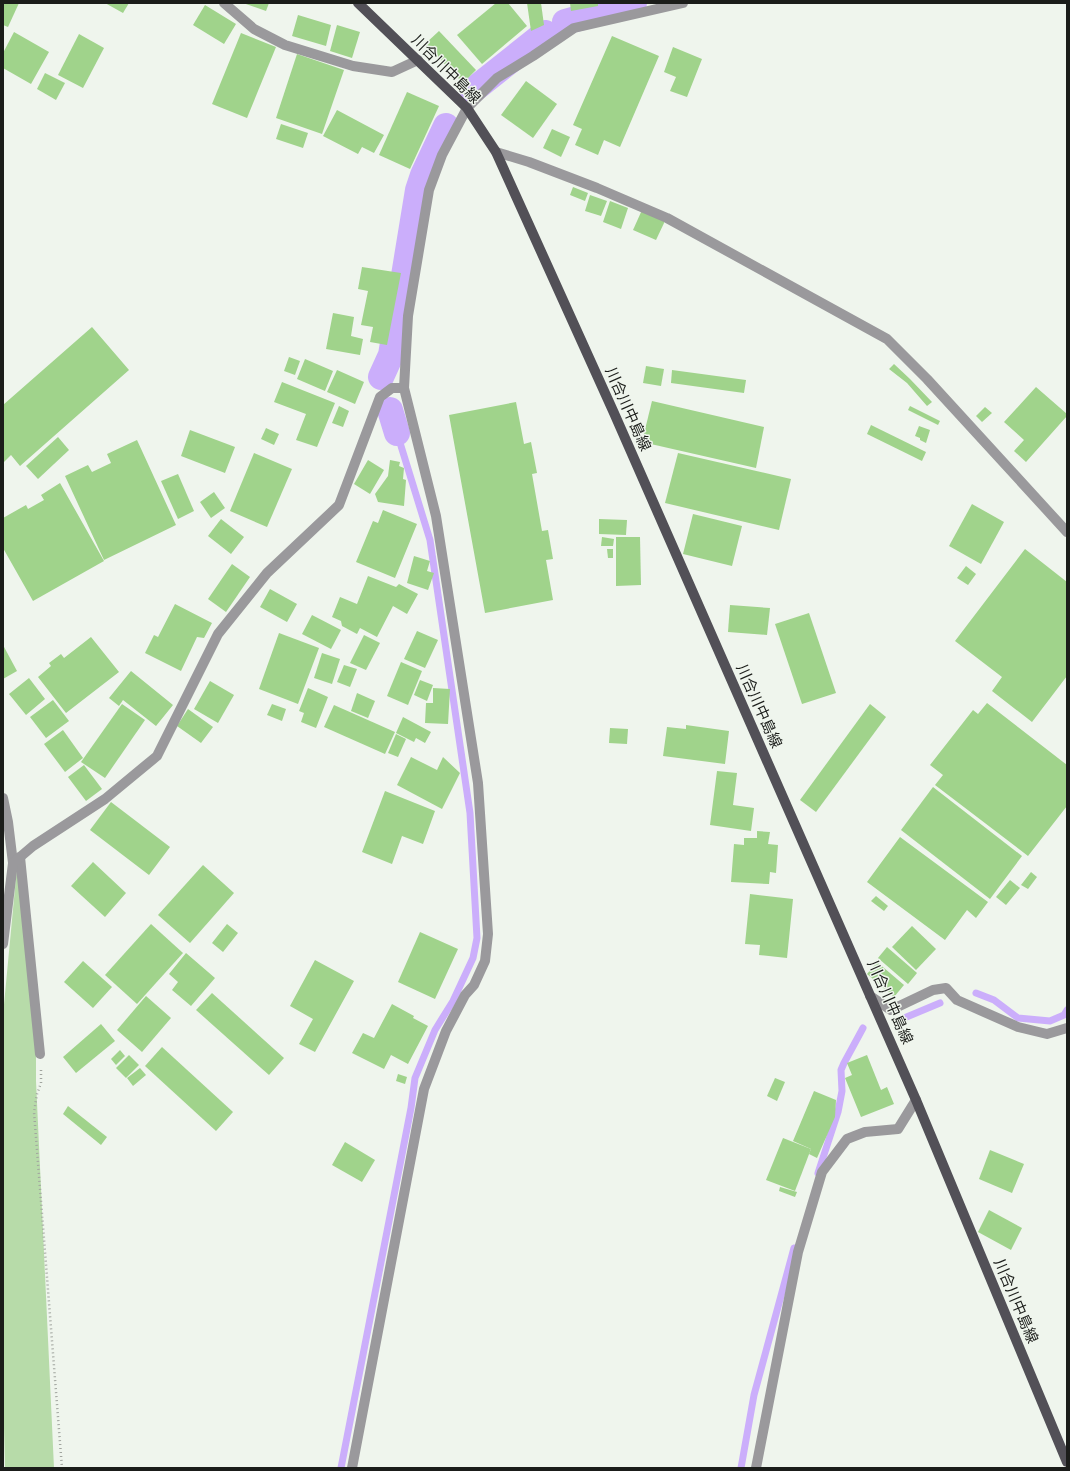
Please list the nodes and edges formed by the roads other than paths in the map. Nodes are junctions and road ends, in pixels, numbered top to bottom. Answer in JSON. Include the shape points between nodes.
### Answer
{"nodes":[{"id":1,"x":224,"y":3,"type":"edge"},
{"id":2,"x":358,"y":3,"type":"edge"},
{"id":3,"x":683,"y":3,"type":"edge"},
{"id":4,"x":418,"y":60,"type":"junction"},
{"id":5,"x":467,"y":108,"type":"junction"},
{"id":6,"x":496,"y":152,"type":"junction"},
{"id":7,"x":404,"y":388,"type":"junction"},
{"id":8,"x":1067,"y":532,"type":"edge"},
{"id":9,"x":3,"y":798,"type":"edge"},
{"id":10,"x":16,"y":860,"type":"junction"},
{"id":11,"x":3,"y":944,"type":"edge"},
{"id":12,"x":870,"y":996,"type":"junction"},
{"id":13,"x":1067,"y":1028,"type":"edge"},
{"id":14,"x":40,"y":1054,"type":"road end"},
{"id":15,"x":916,"y":1100,"type":"junction"},
{"id":16,"x":1067,"y":1462,"type":"edge"},
{"id":17,"x":352,"y":1468,"type":"edge"},
{"id":18,"x":756,"y":1468,"type":"edge"}],
"edges":[{"from":1,"to":4,"type":"street","via":[[254,29],[285,45],[346,64],[392,72]]},
{"from":2,"to":4,"type":"main road","name":"川合川中島線"},
{"from":3,"to":5,"type":"street","via":[[574,28],[498,78]]},
{"from":4,"to":5,"type":"main road","name":"川合川中島線"},
{"from":5,"to":6,"type":"main road","name":"川合川中島線"},
{"from":5,"to":7,"type":"street","via":[[442,155],[429,190],[408,316]]},
{"from":6,"to":8,"type":"street","via":[[598,188],[667,218],[888,339],[927,378]]},
{"from":6,"to":12,"type":"main road","name":"川合川中島線","via":[[614,413]]},
{"from":7,"to":10,"type":"street","via":[[392,388],[380,398],[339,504],[268,573],[218,634],[157,756],[105,799]]},
{"from":7,"to":17,"type":"street","via":[[436,516],[478,783],[488,934],[485,961],[474,985],[465,995],[446,1031],[424,1088]]},
{"from":9,"to":10,"type":"street"},
{"from":10,"to":11,"type":"street"},
{"from":10,"to":14,"type":"street"},
{"from":12,"to":13,"type":"street","via":[[891,1010],[933,990],[946,988],[957,1000],[1018,1027],[1047,1034]]},
{"from":12,"to":15,"type":"main road","name":"川合川中島線"},
{"from":15,"to":16,"type":"main road","name":"川合川中島線"},
{"from":15,"to":18,"type":"street","via":[[898,1130],[865,1132],[847,1139],[822,1172],[798,1252]]}]}
